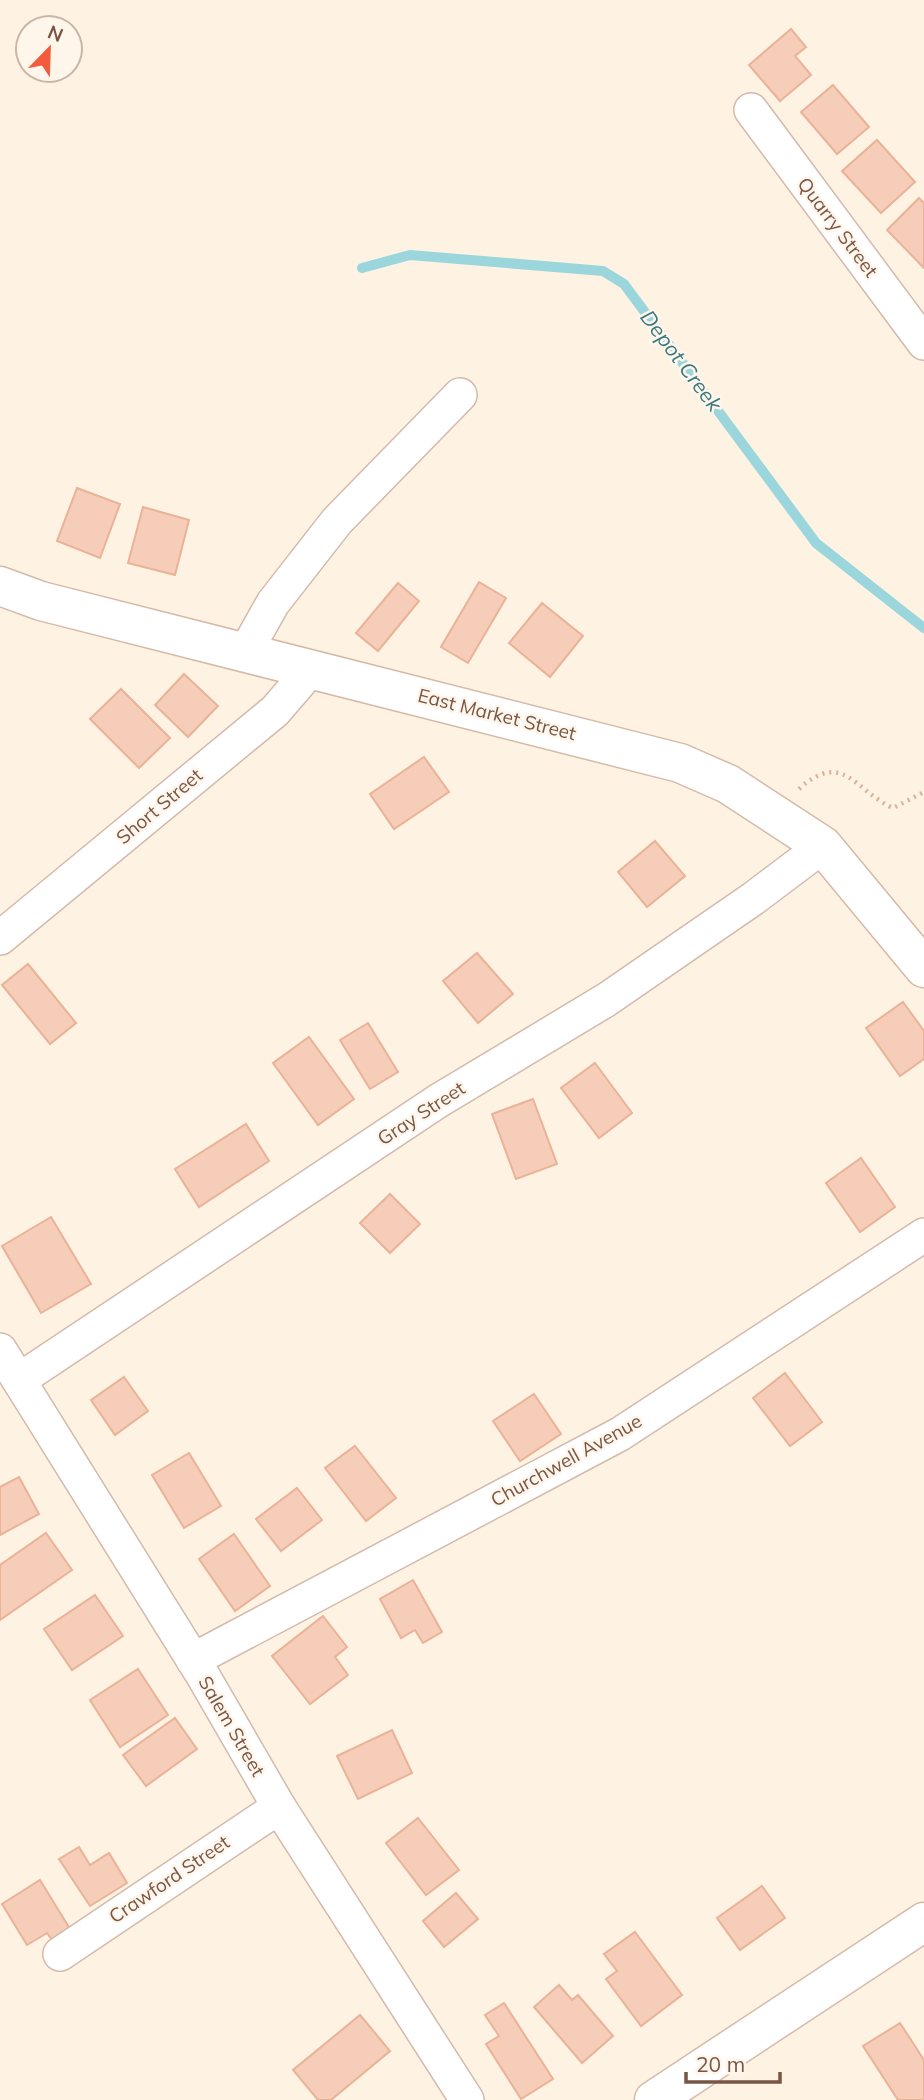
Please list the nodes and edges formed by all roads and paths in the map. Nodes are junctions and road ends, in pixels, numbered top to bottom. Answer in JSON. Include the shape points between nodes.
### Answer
{"nodes":[{"id":1,"x":751,"y":110,"type":"dead end"},
{"id":2,"x":924,"y":343,"type":"edge"},
{"id":3,"x":460,"y":395,"type":"dead end"},
{"id":4,"x":0,"y":586,"type":"edge"},
{"id":5,"x":246,"y":651,"type":"junction"},
{"id":6,"x":312,"y":668,"type":"junction"},
{"id":7,"x":924,"y":792,"type":"edge"},
{"id":8,"x":793,"y":795,"type":"dead end"},
{"id":9,"x":823,"y":846,"type":"junction"},
{"id":10,"x":0,"y":938,"type":"edge"},
{"id":11,"x":924,"y":968,"type":"edge"},
{"id":12,"x":924,"y":1234,"type":"edge"},
{"id":13,"x":0,"y":1350,"type":"edge"},
{"id":14,"x":19,"y":1380,"type":"junction"},
{"id":15,"x":193,"y":1660,"type":"junction"},
{"id":16,"x":279,"y":1807,"type":"junction"},
{"id":17,"x":924,"y":1922,"type":"edge"},
{"id":18,"x":60,"y":1954,"type":"dead end"},
{"id":19,"x":467,"y":2100,"type":"edge"},
{"id":20,"x":654,"y":2100,"type":"edge"}],
"edges":[{"from":1,"to":2,"type":"street","name":"Quarry Street"},
{"from":3,"to":5,"type":"street","via":[[337,522],[273,603]]},
{"from":4,"to":5,"type":"street","name":"East Market Street","via":[[41,601]]},
{"from":5,"to":6,"type":"street","name":"East Market Street"},
{"from":6,"to":9,"type":"street","name":"East Market Street","via":[[680,762],[728,784]]},
{"from":6,"to":10,"type":"street","name":"Short Street","via":[[275,711]]},
{"from":7,"to":8,"type":"path","via":[[893,808],[839,771],[826,771]]},
{"from":9,"to":11,"type":"street","name":"East Market Street"},
{"from":9,"to":14,"type":"street","name":"Gray Street","via":[[606,1000],[438,1101]]},
{"from":12,"to":15,"type":"street","name":"Churchwell Avenue","via":[[620,1434]]},
{"from":13,"to":14,"type":"street","name":"Salem Street"},
{"from":14,"to":15,"type":"street","name":"Salem Street"},
{"from":15,"to":16,"type":"street","name":"Salem Street"},
{"from":16,"to":18,"type":"street","name":"Crawford Street"},
{"from":16,"to":19,"type":"street","name":"Salem Street"},
{"from":17,"to":20,"type":"street"}]}
